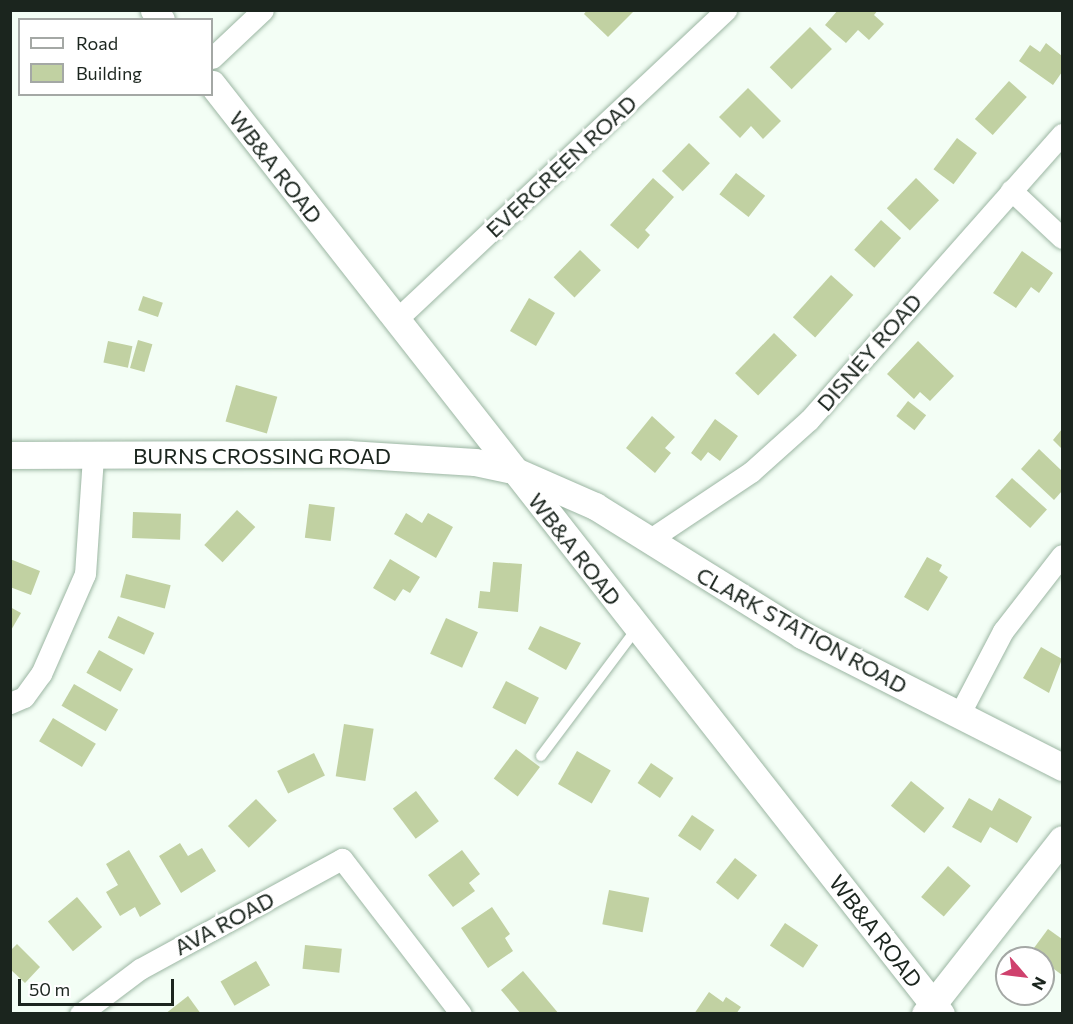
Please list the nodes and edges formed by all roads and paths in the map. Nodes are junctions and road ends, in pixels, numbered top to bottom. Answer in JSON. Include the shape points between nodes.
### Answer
{"nodes":[{"id":1,"x":263,"y":10,"type":"edge"},
{"id":2,"x":726,"y":10,"type":"edge"},
{"id":3,"x":213,"y":57,"type":"edge"},
{"id":4,"x":213,"y":85,"type":"edge"},
{"id":5,"x":1062,"y":134,"type":"edge"},
{"id":6,"x":1011,"y":190,"type":"junction"},
{"id":7,"x":1062,"y":238,"type":"edge"},
{"id":8,"x":396,"y":321,"type":"junction"},
{"id":9,"x":10,"y":455,"type":"edge"},
{"id":10,"x":93,"y":456,"type":"junction"},
{"id":11,"x":513,"y":470,"type":"junction"},
{"id":12,"x":649,"y":540,"type":"junction"},
{"id":13,"x":1062,"y":555,"type":"edge"},
{"id":14,"x":637,"y":628,"type":"junction"},
{"id":15,"x":10,"y":703,"type":"edge"},
{"id":16,"x":959,"y":715,"type":"junction"},
{"id":17,"x":541,"y":756,"type":"dead end"},
{"id":18,"x":1062,"y":767,"type":"edge"},
{"id":19,"x":1062,"y":839,"type":"edge"},
{"id":20,"x":933,"y":1010,"type":"edge"},
{"id":21,"x":81,"y":1014,"type":"edge"},
{"id":22,"x":461,"y":1014,"type":"edge"}],
"edges":[{"from":1,"to":3,"type":"street"},
{"from":2,"to":8,"type":"street","name":"EVERGREEN ROAD"},
{"from":4,"to":8,"type":"street","name":"WB&A ROAD"},
{"from":5,"to":6,"type":"street","name":"DISNEY ROAD"},
{"from":6,"to":7,"type":"street"},
{"from":6,"to":12,"type":"street","name":"DISNEY ROAD","via":[[781,448]]},
{"from":8,"to":11,"type":"street","name":"WB&A ROAD"},
{"from":9,"to":10,"type":"street","name":"BURNS CROSSING ROAD"},
{"from":10,"to":11,"type":"street","name":"BURNS CROSSING ROAD","via":[[348,454],[475,462]]},
{"from":10,"to":15,"type":"street","via":[[85,574],[41,674],[24,697]]},
{"from":11,"to":12,"type":"street","name":"CLARK STATION ROAD","via":[[573,495]]},
{"from":11,"to":14,"type":"street","name":"WB&A ROAD"},
{"from":12,"to":16,"type":"street","name":"CLARK STATION ROAD","via":[[749,606]]},
{"from":13,"to":16,"type":"street","via":[[1003,631]]},
{"from":14,"to":17,"type":"lane"},
{"from":14,"to":20,"type":"street","name":"WB&A ROAD"},
{"from":16,"to":18,"type":"street","name":"CLARK STATION ROAD"},
{"from":19,"to":20,"type":"street"},
{"from":21,"to":22,"type":"street","name":"AVA ROAD","via":[[140,969],[342,859]]}]}
